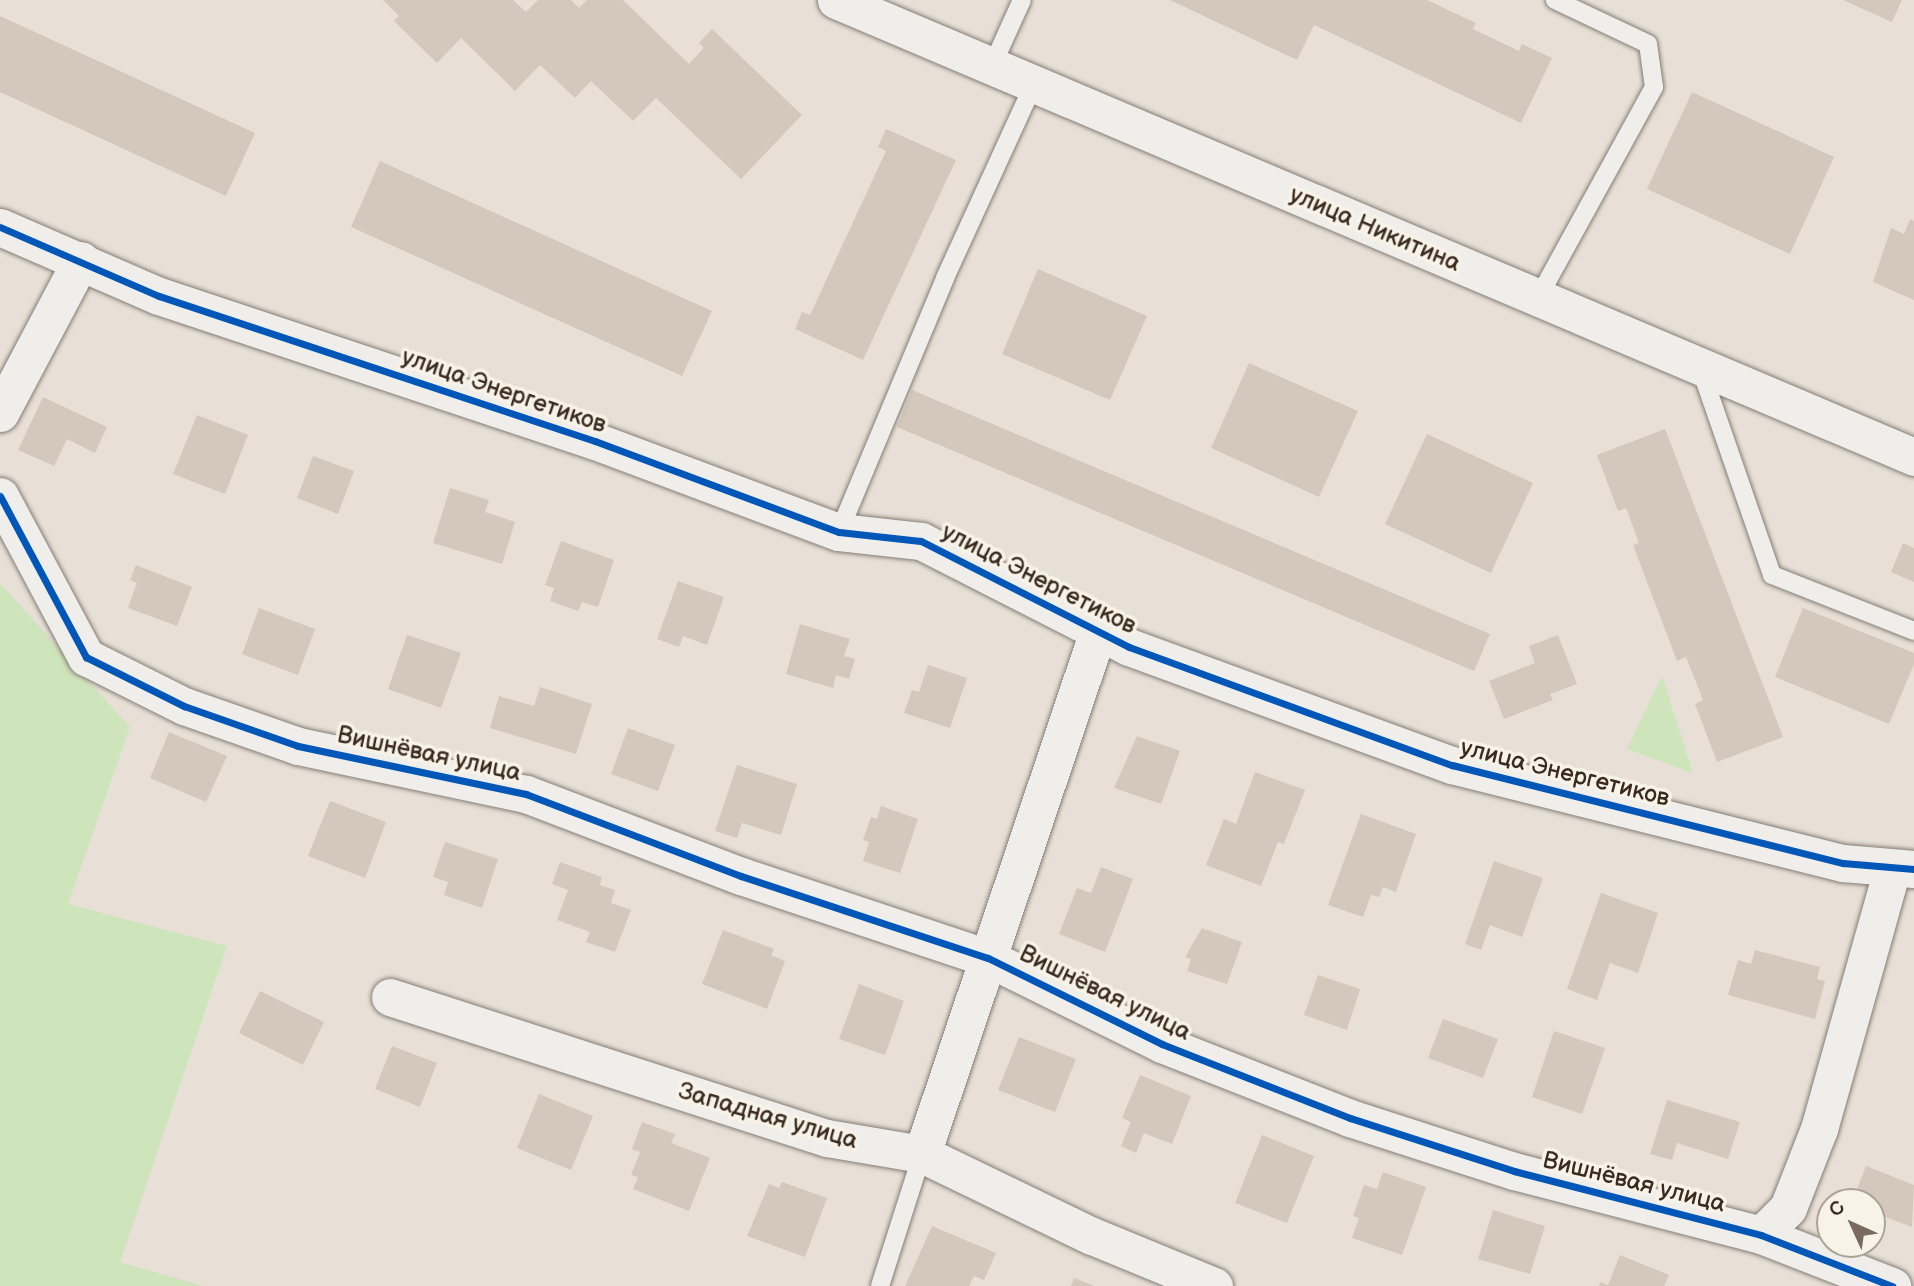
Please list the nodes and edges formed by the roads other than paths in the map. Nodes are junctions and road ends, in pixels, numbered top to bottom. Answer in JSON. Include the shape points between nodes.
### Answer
{"nodes":[{"id":1,"x":836,"y":0,"type":"edge"},
{"id":2,"x":1022,"y":0,"type":"edge"},
{"id":3,"x":1555,"y":0,"type":"edge"},
{"id":4,"x":992,"y":66,"type":"junction"},
{"id":5,"x":1034,"y":84,"type":"junction"},
{"id":6,"x":0,"y":227,"type":"edge"},
{"id":7,"x":81,"y":260,"type":"junction"},
{"id":8,"x":1538,"y":298,"type":"junction"},
{"id":9,"x":1700,"y":367,"type":"junction"},
{"id":10,"x":0,"y":413,"type":"edge"},
{"id":11,"x":1914,"y":457,"type":"edge"},
{"id":12,"x":0,"y":496,"type":"edge"},
{"id":13,"x":839,"y":532,"type":"junction"},
{"id":14,"x":1098,"y":631,"type":"junction"},
{"id":15,"x":1914,"y":631,"type":"edge"},
{"id":16,"x":1903,"y":869,"type":"edge"},
{"id":17,"x":988,"y":958,"type":"junction"},
{"id":18,"x":390,"y":997,"type":"dead end"},
{"id":19,"x":922,"y":1154,"type":"junction"},
{"id":20,"x":1762,"y":1235,"type":"junction"},
{"id":21,"x":880,"y":1286,"type":"edge"},
{"id":22,"x":1214,"y":1286,"type":"edge"},
{"id":23,"x":1892,"y":1286,"type":"edge"}],
"edges":[{"from":1,"to":4,"type":"street","name":"улица Никитина"},
{"from":2,"to":4,"type":"lane"},
{"from":3,"to":8,"type":"lane","via":[[1648,44],[1654,87]]},
{"from":4,"to":5,"type":"street","name":"улица Никитина"},
{"from":5,"to":8,"type":"street","name":"улица Никитина"},
{"from":5,"to":13,"type":"lane","via":[[945,278]]},
{"from":6,"to":7,"type":"street","name":"улица Энергетиков"},
{"from":7,"to":10,"type":"street"},
{"from":7,"to":13,"type":"street","name":"улица Энергетиков","via":[[159,296],[595,441]]},
{"from":8,"to":9,"type":"street","name":"улица Никитина"},
{"from":9,"to":11,"type":"street","name":"улица Никитина"},
{"from":9,"to":15,"type":"lane","via":[[1772,575]]},
{"from":12,"to":17,"type":"street","name":"Вишнёвая улица","via":[[86,657],[184,706],[299,746],[526,794],[741,876]]},
{"from":13,"to":14,"type":"street","name":"улица Энергетиков","via":[[920,541]]},
{"from":14,"to":16,"type":"street","name":"улица Энергетиков","via":[[1129,647],[1452,765],[1843,863]]},
{"from":14,"to":17,"type":"street"},
{"from":16,"to":20,"type":"street","via":[[1819,1129],[1788,1208]]},
{"from":17,"to":19,"type":"street"},
{"from":17,"to":20,"type":"street","name":"Вишнёвая улица","via":[[1162,1044],[1349,1118],[1514,1171]]},
{"from":18,"to":19,"type":"street","name":"Западная улица","via":[[827,1138]]},
{"from":19,"to":21,"type":"lane"},
{"from":19,"to":22,"type":"street","name":"Западная улица","via":[[1092,1236]]},
{"from":20,"to":23,"type":"street","name":"Вишнёвая улица"}]}
